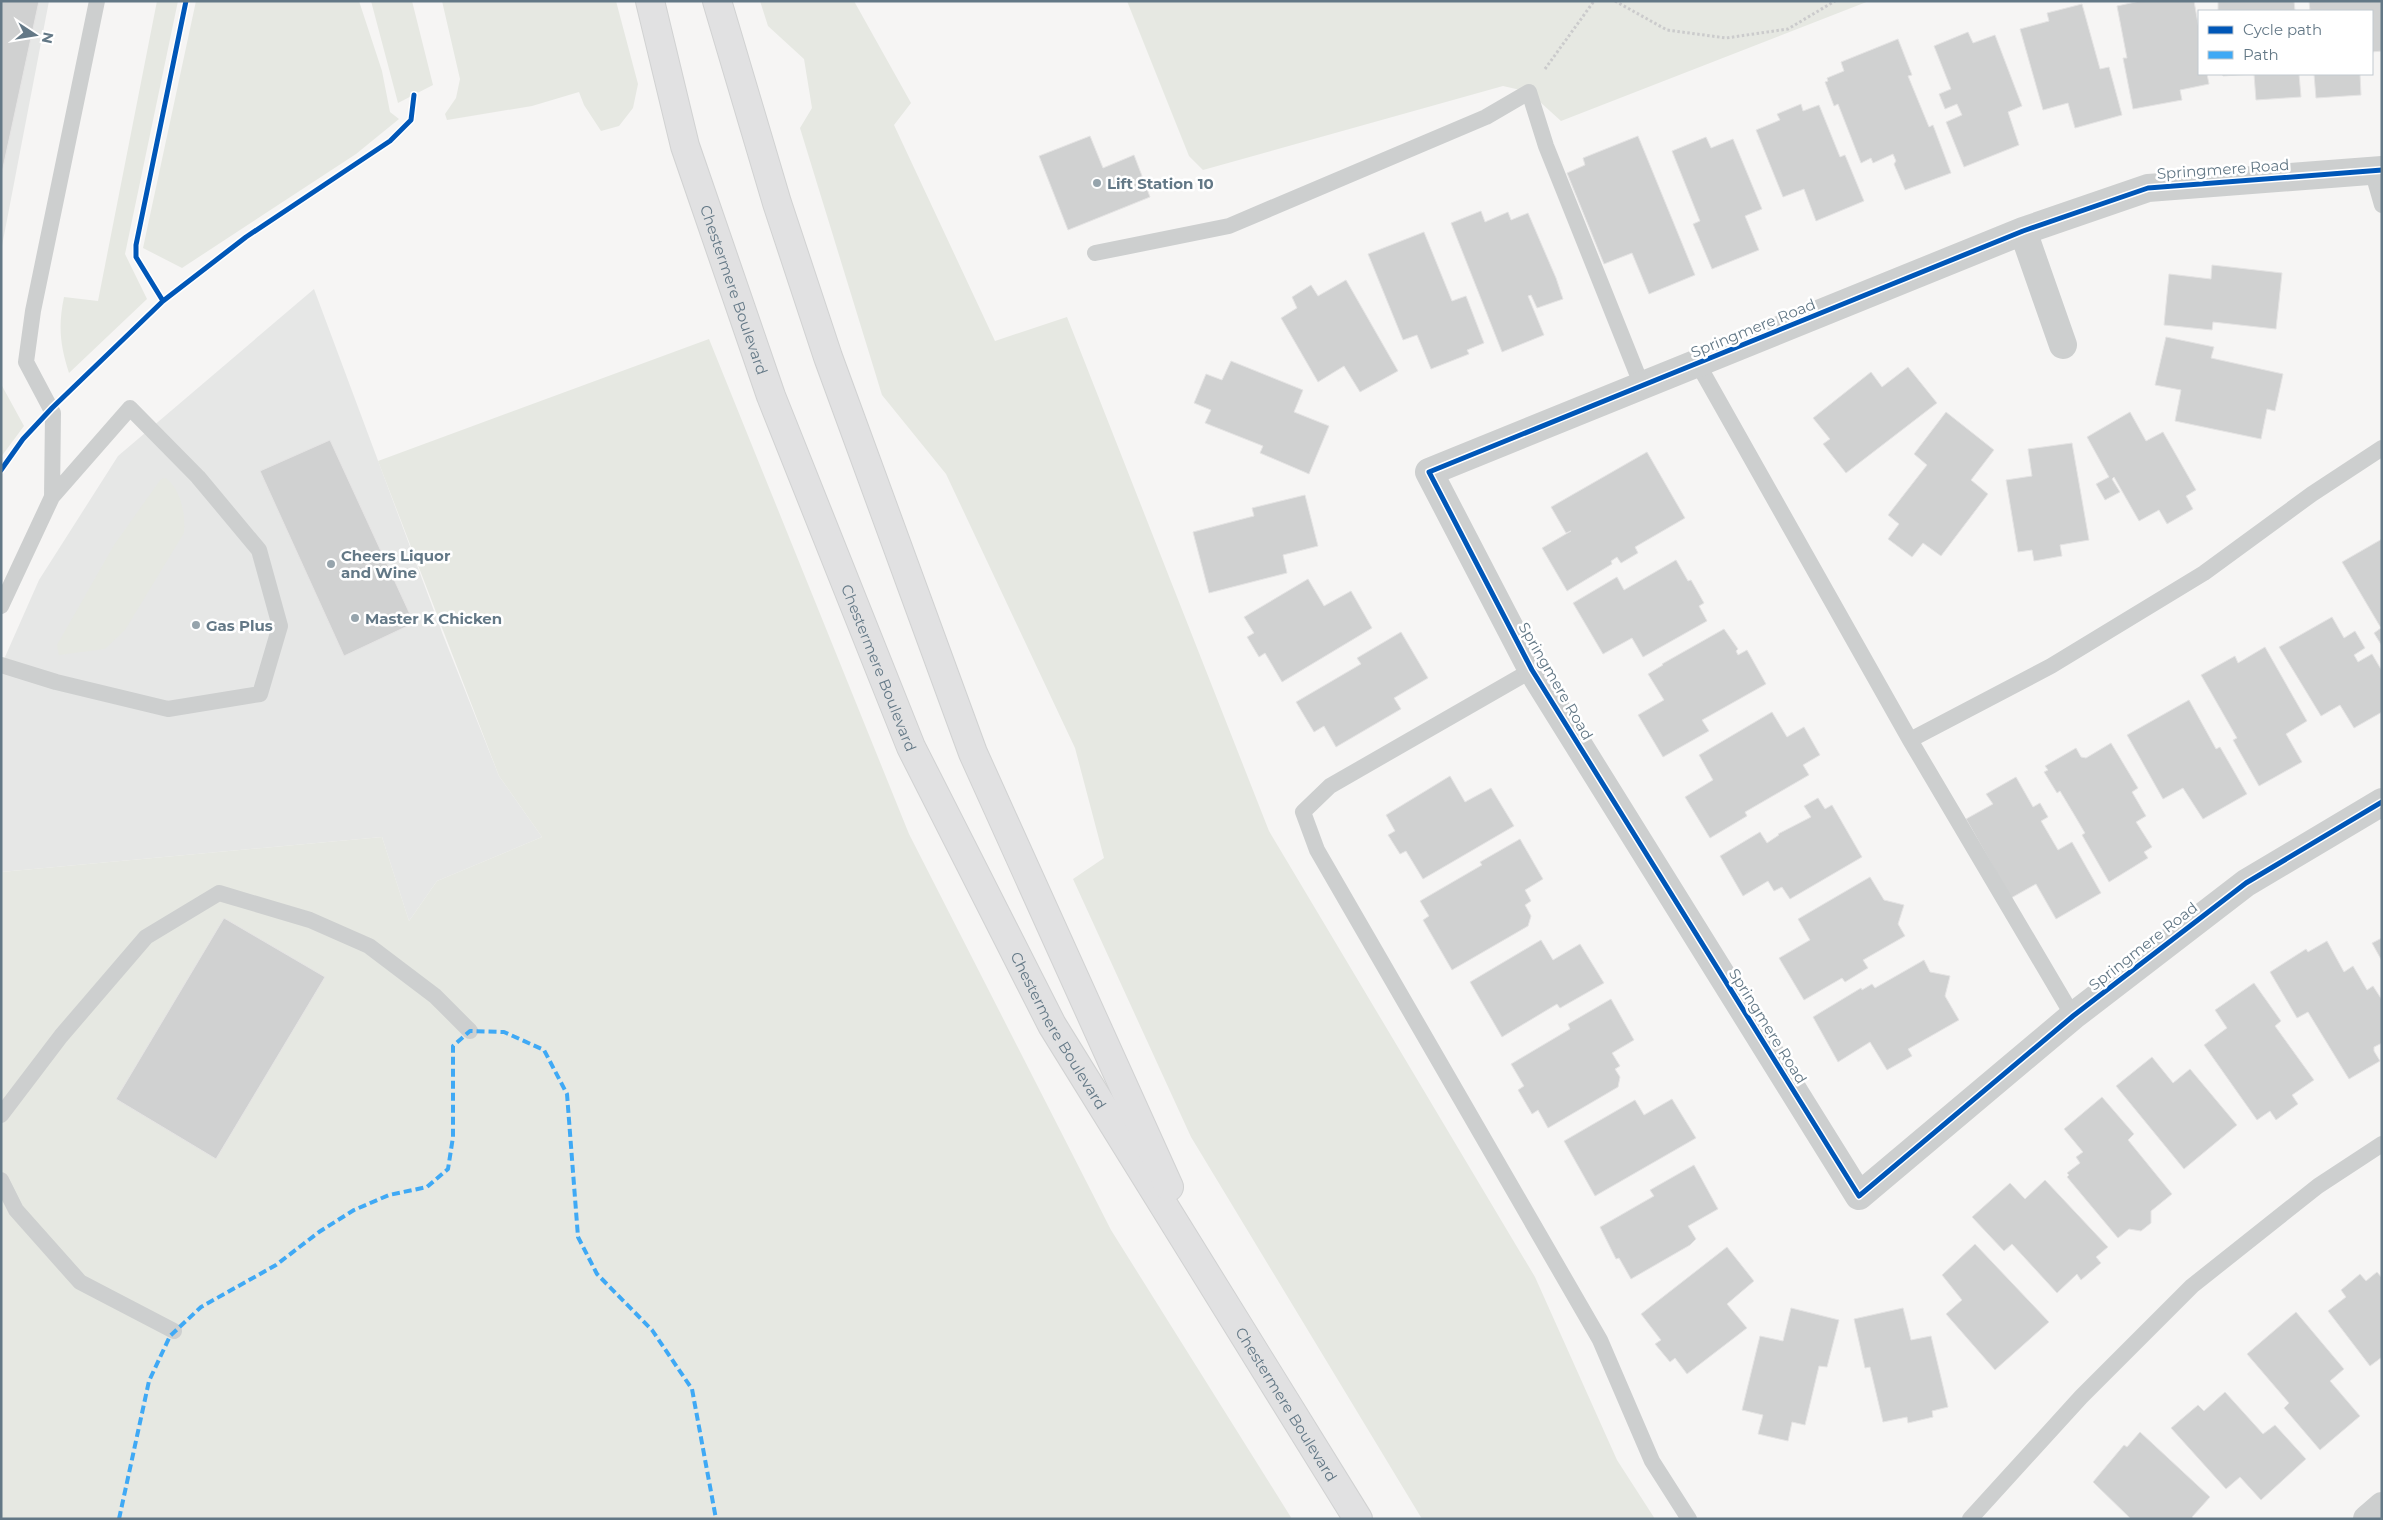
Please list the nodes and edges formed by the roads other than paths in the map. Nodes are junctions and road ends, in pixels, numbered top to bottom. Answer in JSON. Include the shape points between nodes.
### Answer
{"nodes":[{"id":1,"x":97,"y":1,"type":"edge"},
{"id":2,"x":650,"y":1,"type":"edge"},
{"id":3,"x":717,"y":1,"type":"edge"},
{"id":4,"x":2377,"y":170,"type":"edge"},
{"id":5,"x":2382,"y":205,"type":"edge"},
{"id":6,"x":2023,"y":231,"type":"junction"},
{"id":7,"x":1095,"y":253,"type":"dead end"},
{"id":8,"x":2063,"y":345,"type":"dead end"},
{"id":9,"x":1698,"y":364,"type":"junction"},
{"id":10,"x":1642,"y":386,"type":"junction"},
{"id":11,"x":2382,"y":448,"type":"edge"},
{"id":12,"x":52,"y":497,"type":"junction"},
{"id":13,"x":1,"y":606,"type":"edge"},
{"id":14,"x":1,"y":665,"type":"edge"},
{"id":15,"x":1532,"y":670,"type":"junction"},
{"id":16,"x":1910,"y":740,"type":"junction"},
{"id":17,"x":2382,"y":802,"type":"edge"},
{"id":18,"x":2073,"y":1016,"type":"junction"},
{"id":19,"x":470,"y":1031,"type":"dead end"},
{"id":20,"x":1,"y":1115,"type":"edge"},
{"id":21,"x":2382,"y":1144,"type":"edge"},
{"id":22,"x":1,"y":1180,"type":"edge"},
{"id":23,"x":1215,"y":1288,"type":"junction"},
{"id":24,"x":174,"y":1331,"type":"dead end"},
{"id":25,"x":2382,"y":1506,"type":"edge"},
{"id":26,"x":1358,"y":1519,"type":"edge"},
{"id":27,"x":1689,"y":1519,"type":"edge"},
{"id":28,"x":1970,"y":1519,"type":"edge"},
{"id":29,"x":2367,"y":1519,"type":"edge"}],
"edges":[{"from":1,"to":12,"type":"lane","via":[[33,311],[26,362],[54,413]]},
{"from":2,"to":23,"type":"main road","name":"Chestermere Boulevard","via":[[685,146],[771,396],[911,747],[1052,1025]]},
{"from":3,"to":23,"type":"main road","name":"Chestermere Boulevard","via":[[777,203],[828,357],[973,753]]},
{"from":4,"to":5,"type":"lane"},
{"from":4,"to":6,"type":"street","name":"Springmere Road","via":[[2148,188]]},
{"from":6,"to":8,"type":"street"},
{"from":6,"to":9,"type":"street","name":"Springmere Road"},
{"from":7,"to":10,"type":"lane","via":[[1229,226],[1486,117],[1529,92],[1546,146]]},
{"from":9,"to":10,"type":"street","name":"Springmere Road"},
{"from":9,"to":16,"type":"lane"},
{"from":10,"to":15,"type":"street","name":"Springmere Road","via":[[1428,472]]},
{"from":11,"to":16,"type":"lane","via":[[2204,572],[2051,666]]},
{"from":12,"to":13,"type":"lane"},
{"from":12,"to":14,"type":"lane","via":[[130,408],[198,477],[259,550],[280,626],[260,694],[168,709]]},
{"from":15,"to":18,"type":"street","name":"Springmere Road","via":[[1859,1196]]},
{"from":15,"to":27,"type":"lane","via":[[1330,786],[1303,812],[1317,850],[1600,1340],[1652,1461]]},
{"from":16,"to":18,"type":"lane"},
{"from":17,"to":18,"type":"street","name":"Springmere Road","via":[[2246,883]]},
{"from":19,"to":20,"type":"lane","via":[[434,996],[368,946],[310,920],[219,893],[146,937],[61,1036]]},
{"from":21,"to":28,"type":"lane","via":[[2318,1186],[2192,1286],[2081,1397]]},
{"from":22,"to":24,"type":"lane","via":[[16,1210],[80,1282]]},
{"from":23,"to":26,"type":"main road","name":"Chestermere Boulevard"},
{"from":25,"to":29,"type":"street"}]}
